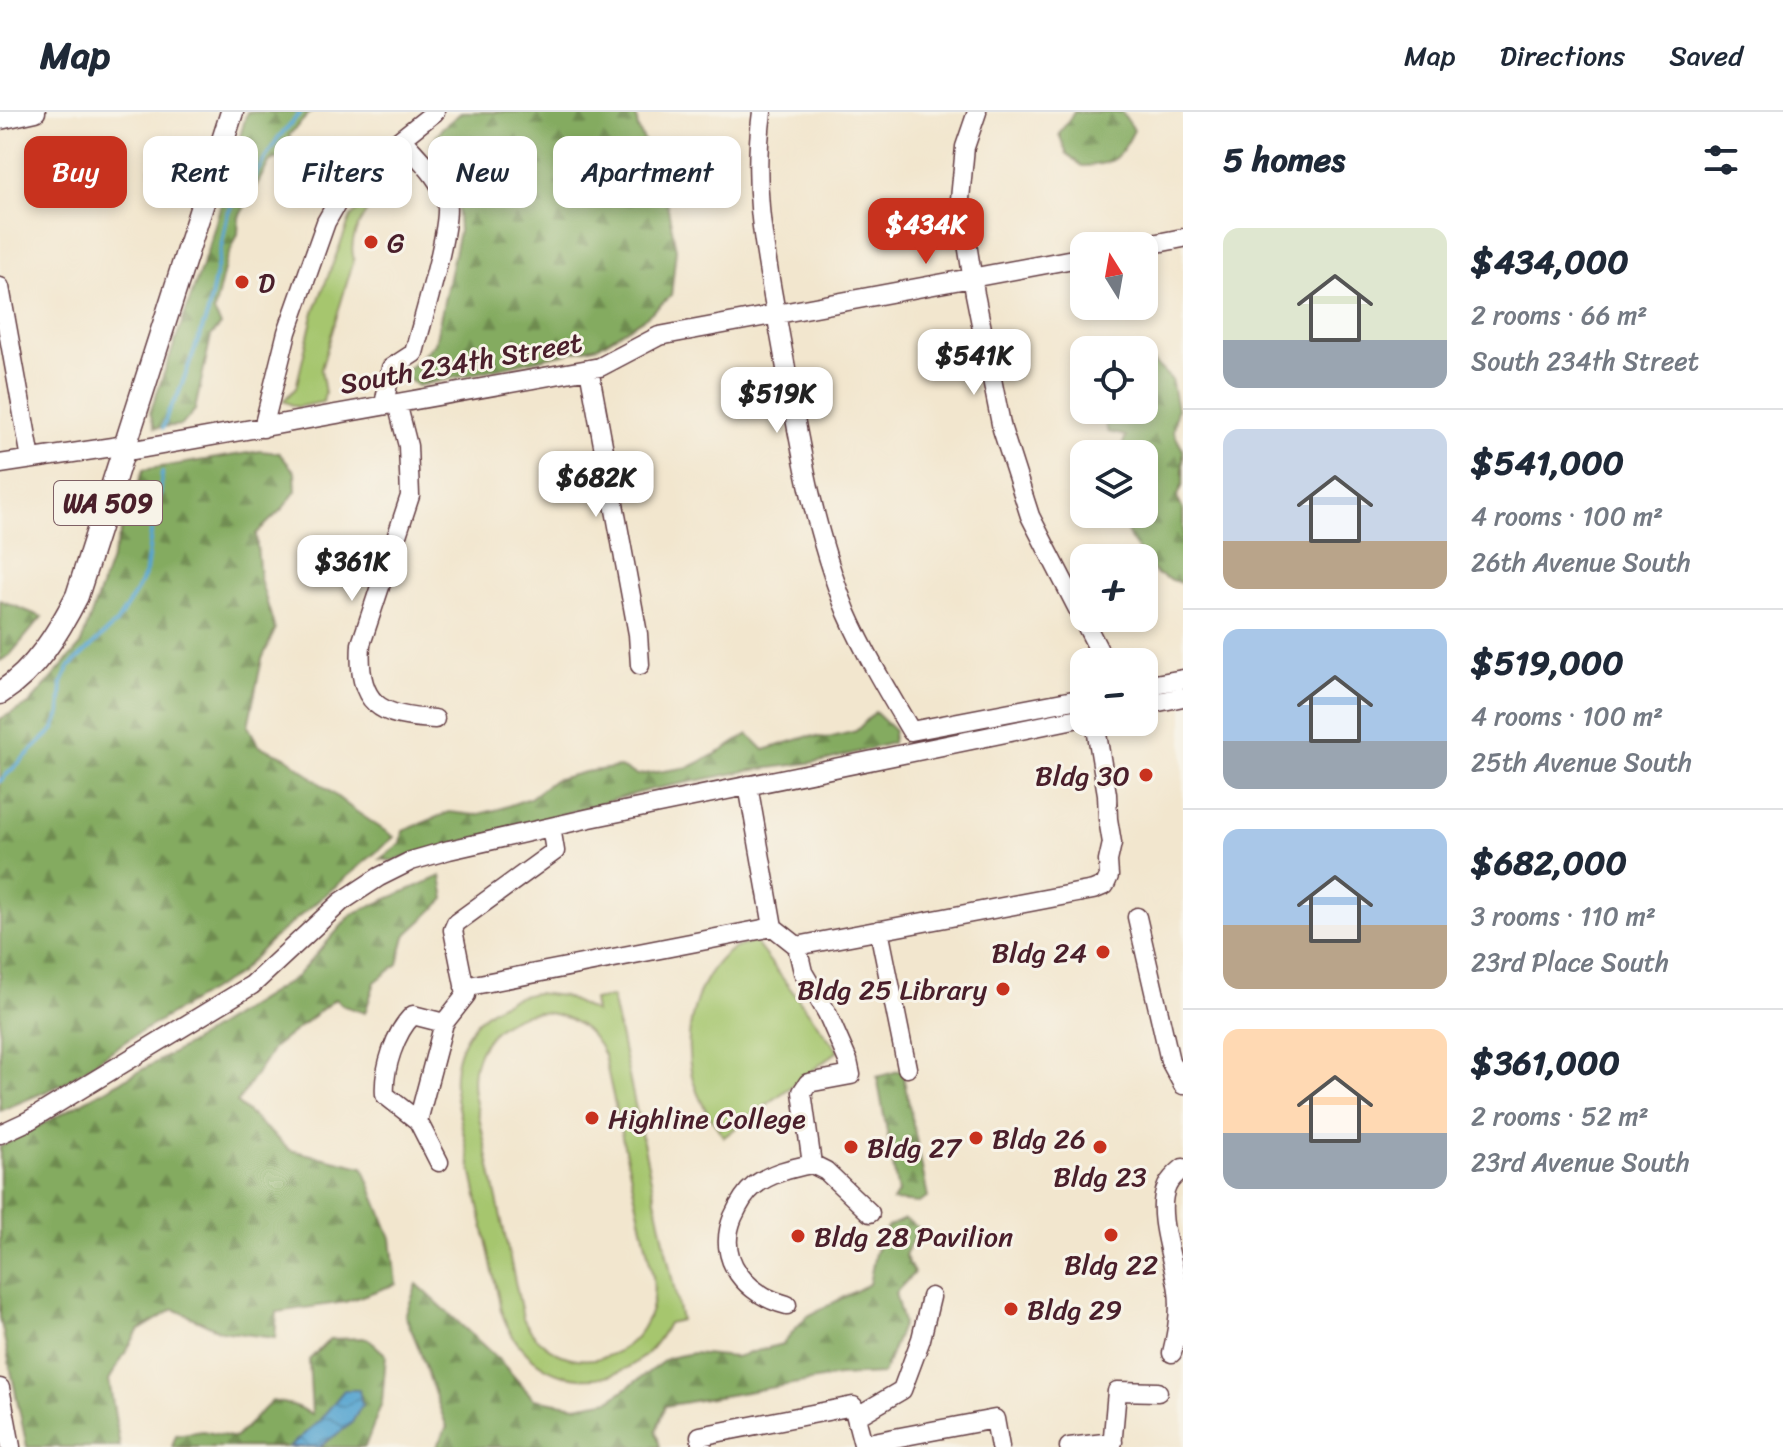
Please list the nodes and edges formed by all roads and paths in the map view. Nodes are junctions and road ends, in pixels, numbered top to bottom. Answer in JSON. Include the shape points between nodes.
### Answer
{"nodes":[{"id":1,"x":36,"y":112,"type":"edge"},
{"id":2,"x":232,"y":112,"type":"edge"},
{"id":3,"x":435,"y":112,"type":"edge"},
{"id":4,"x":762,"y":112,"type":"edge"},
{"id":5,"x":977,"y":112,"type":"edge"},
{"id":6,"x":0,"y":120,"type":"edge"},
{"id":7,"x":406,"y":136,"type":"edge"},
{"id":8,"x":412,"y":151,"type":"edge"},
{"id":9,"x":334,"y":208,"type":"edge"},
{"id":10,"x":1183,"y":238,"type":"edge"},
{"id":11,"x":1158,"y":243,"type":"edge"},
{"id":12,"x":1070,"y":260,"type":"edge"},
{"id":13,"x":972,"y":279,"type":"junction"},
{"id":14,"x":0,"y":287,"type":"edge"},
{"id":15,"x":776,"y":314,"type":"junction"},
{"id":16,"x":589,"y":369,"type":"junction"},
{"id":17,"x":391,"y":404,"type":"junction"},
{"id":18,"x":263,"y":428,"type":"junction"},
{"id":19,"x":125,"y":448,"type":"junction"},
{"id":20,"x":31,"y":459,"type":"junction"},
{"id":21,"x":0,"y":464,"type":"edge"},
{"id":22,"x":1098,"y":648,"type":"edge"},
{"id":23,"x":640,"y":665,"type":"dead end"},
{"id":24,"x":1183,"y":679,"type":"edge"},
{"id":25,"x":1158,"y":683,"type":"edge"},
{"id":26,"x":0,"y":693,"type":"edge"},
{"id":27,"x":1183,"y":697,"type":"edge"},
{"id":28,"x":1070,"y":701,"type":"edge"},
{"id":29,"x":1158,"y":702,"type":"edge"},
{"id":30,"x":435,"y":719,"type":"dead end"},
{"id":31,"x":1070,"y":720,"type":"edge"},
{"id":32,"x":1097,"y":736,"type":"edge"},
{"id":33,"x":748,"y":785,"type":"junction"},
{"id":34,"x":551,"y":827,"type":"junction"},
{"id":35,"x":1137,"y":917,"type":"dead end"},
{"id":36,"x":773,"y":927,"type":"junction"},
{"id":37,"x":879,"y":930,"type":"junction"},
{"id":38,"x":797,"y":946,"type":"junction"},
{"id":39,"x":464,"y":987,"type":"junction"},
{"id":40,"x":444,"y":1023,"type":"junction"},
{"id":41,"x":907,"y":1068,"type":"dead end"},
{"id":42,"x":1183,"y":1085,"type":"edge"},
{"id":43,"x":418,"y":1121,"type":"junction"},
{"id":44,"x":0,"y":1134,"type":"edge"},
{"id":45,"x":439,"y":1162,"type":"dead end"},
{"id":46,"x":812,"y":1164,"type":"junction"},
{"id":47,"x":1183,"y":1168,"type":"edge"},
{"id":48,"x":870,"y":1213,"type":"dead end"},
{"id":49,"x":931,"y":1297,"type":"dead end"},
{"id":50,"x":787,"y":1305,"type":"dead end"},
{"id":51,"x":1172,"y":1353,"type":"dead end"},
{"id":52,"x":0,"y":1388,"type":"edge"},
{"id":53,"x":1158,"y":1392,"type":"dead end"},
{"id":54,"x":856,"y":1417,"type":"junction"},
{"id":55,"x":1113,"y":1445,"type":"edge"},
{"id":56,"x":11,"y":1447,"type":"edge"},
{"id":57,"x":702,"y":1447,"type":"edge"},
{"id":58,"x":1000,"y":1447,"type":"edge"},
{"id":59,"x":1069,"y":1447,"type":"edge"}],
"edges":[{"from":1,"to":6,"type":"street"},
{"from":2,"to":19,"type":"main road","number":"WA 509"},
{"from":3,"to":7,"type":"street"},
{"from":4,"to":15,"type":"street","via":[[758,205]]},
{"from":5,"to":13,"type":"street","via":[[960,183]]},
{"from":8,"to":17,"type":"street","via":[[440,184],[447,214],[414,353],[391,368]]},
{"from":9,"to":18,"type":"street","via":[[287,332]]},
{"from":10,"to":11,"type":"street"},
{"from":12,"to":13,"type":"street","name":"South 234th Street"},
{"from":13,"to":15,"type":"street","name":"South 234th Street"},
{"from":13,"to":22,"type":"street","via":[[1019,489]]},
{"from":14,"to":20,"type":"street"},
{"from":15,"to":16,"type":"street","name":"South 234th Street","via":[[659,336]]},
{"from":15,"to":28,"type":"street","via":[[831,570],[866,654],[911,731]]},
{"from":16,"to":17,"type":"street","name":"South 234th Street"},
{"from":16,"to":23,"type":"street"},
{"from":17,"to":18,"type":"street","name":"South 234th Street"},
{"from":17,"to":30,"type":"street","via":[[408,446],[410,496],[361,644],[359,670],[364,689],[384,711]]},
{"from":18,"to":19,"type":"street","name":"South 234th Street"},
{"from":19,"to":20,"type":"street","name":"South 234th Street"},
{"from":19,"to":26,"type":"main road","number":"WA 509","via":[[77,596],[39,657]]},
{"from":20,"to":21,"type":"street","name":"South 234th Street"},
{"from":24,"to":25,"type":"street"},
{"from":27,"to":29,"type":"street"},
{"from":31,"to":33,"type":"street"},
{"from":32,"to":37,"type":"street","via":[[1112,843],[1105,885]]},
{"from":33,"to":34,"type":"street"},
{"from":33,"to":36,"type":"street"},
{"from":34,"to":39,"type":"street","via":[[555,851],[456,923]]},
{"from":34,"to":44,"type":"street","via":[[411,861],[379,877],[341,902],[252,985]]},
{"from":35,"to":42,"type":"street","via":[[1170,1061]]},
{"from":36,"to":38,"type":"street"},
{"from":36,"to":39,"type":"street"},
{"from":37,"to":38,"type":"street"},
{"from":37,"to":41,"type":"street"},
{"from":38,"to":46,"type":"street","via":[[803,972],[827,1013],[851,1075],[808,1083],[802,1092]]},
{"from":39,"to":40,"type":"street","via":[[466,995]]},
{"from":40,"to":43,"type":"street"},
{"from":40,"to":43,"type":"street","via":[[413,1015],[401,1027],[384,1083],[385,1095]]},
{"from":43,"to":45,"type":"street"},
{"from":46,"to":48,"type":"street"},
{"from":46,"to":50,"type":"street","via":[[784,1170],[754,1186],[740,1203],[728,1238],[732,1266],[741,1280],[765,1298]]},
{"from":47,"to":51,"type":"street","via":[[1164,1194],[1163,1216],[1179,1293]]},
{"from":49,"to":54,"type":"street","via":[[902,1390]]},
{"from":52,"to":56,"type":"street"},
{"from":53,"to":55,"type":"street","via":[[1117,1391]]},
{"from":54,"to":57,"type":"street","via":[[853,1406],[700,1436]]},
{"from":54,"to":58,"type":"street","via":[[863,1444],[995,1419]]},
{"from":55,"to":59,"type":"street"}]}
